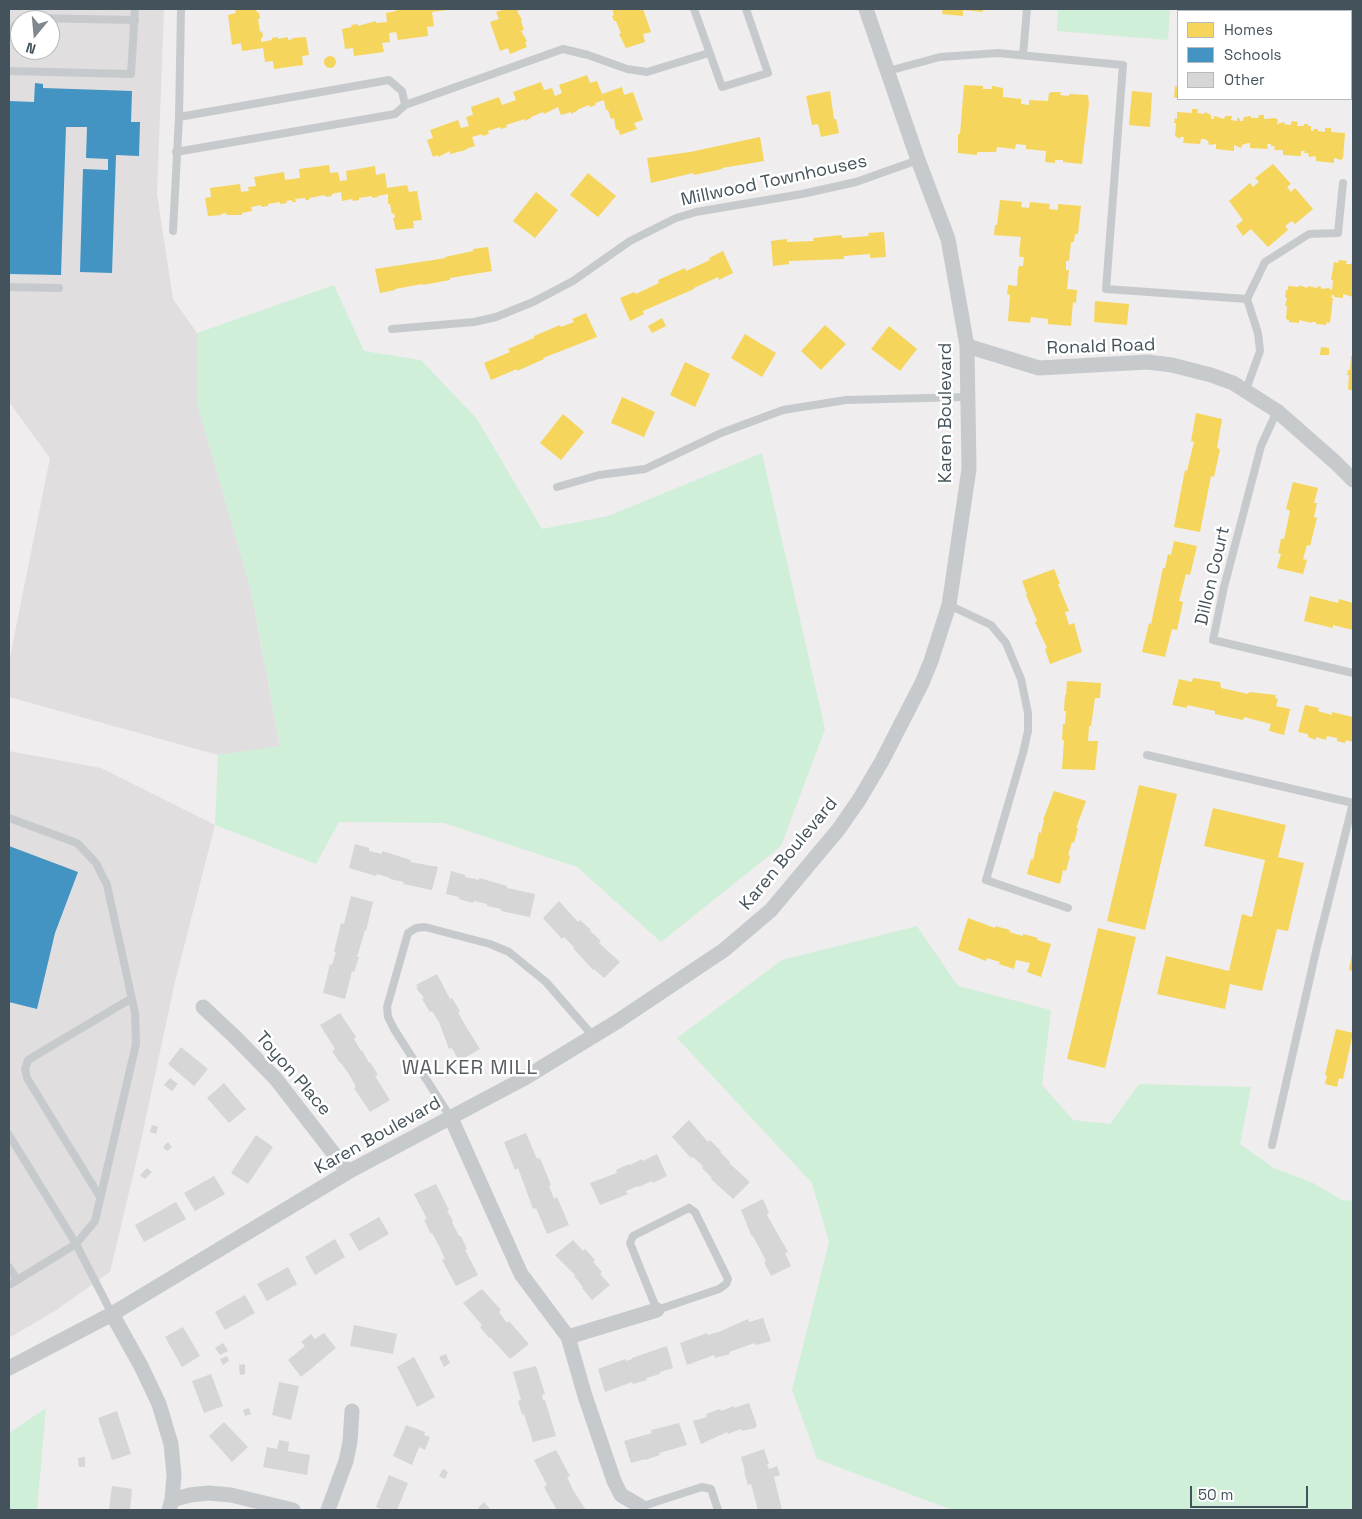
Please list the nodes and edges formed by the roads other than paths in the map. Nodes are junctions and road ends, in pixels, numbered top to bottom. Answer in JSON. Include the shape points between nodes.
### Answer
{"nodes":[{"id":1,"x":135,"y":9,"type":"edge"},
{"id":2,"x":181,"y":9,"type":"edge"},
{"id":3,"x":694,"y":9,"type":"edge"},
{"id":4,"x":746,"y":9,"type":"edge"},
{"id":5,"x":866,"y":9,"type":"edge"},
{"id":6,"x":1027,"y":9,"type":"edge"},
{"id":7,"x":60,"y":19,"type":"edge"},
{"id":8,"x":134,"y":20,"type":"junction"},
{"id":9,"x":710,"y":53,"type":"junction"},
{"id":10,"x":1023,"y":55,"type":"junction"},
{"id":11,"x":9,"y":71,"type":"edge"},
{"id":12,"x":888,"y":71,"type":"junction"},
{"id":13,"x":405,"y":105,"type":"junction"},
{"id":14,"x":178,"y":117,"type":"junction"},
{"id":15,"x":176,"y":152,"type":"junction"},
{"id":16,"x":918,"y":160,"type":"junction"},
{"id":17,"x":1343,"y":183,"type":"dead end"},
{"id":18,"x":173,"y":231,"type":"dead end"},
{"id":19,"x":9,"y":287,"type":"edge"},
{"id":20,"x":59,"y":288,"type":"dead end"},
{"id":21,"x":1247,"y":299,"type":"junction"},
{"id":22,"x":392,"y":329,"type":"dead end"},
{"id":23,"x":967,"y":346,"type":"junction"},
{"id":24,"x":1246,"y":390,"type":"junction"},
{"id":25,"x":967,"y":398,"type":"junction"},
{"id":26,"x":1277,"y":411,"type":"junction"},
{"id":27,"x":1353,"y":480,"type":"edge"},
{"id":28,"x":557,"y":487,"type":"dead end"},
{"id":29,"x":948,"y":605,"type":"junction"},
{"id":30,"x":1353,"y":673,"type":"edge"},
{"id":31,"x":1147,"y":755,"type":"dead end"},
{"id":32,"x":1353,"y":803,"type":"edge"},
{"id":33,"x":9,"y":818,"type":"edge"},
{"id":34,"x":1068,"y":908,"type":"dead end"},
{"id":35,"x":132,"y":998,"type":"junction"},
{"id":36,"x":203,"y":1007,"type":"dead end"},
{"id":37,"x":593,"y":1036,"type":"junction"},
{"id":38,"x":451,"y":1118,"type":"junction"},
{"id":39,"x":9,"y":1135,"type":"edge"},
{"id":40,"x":1272,"y":1145,"type":"dead end"},
{"id":41,"x":348,"y":1172,"type":"junction"},
{"id":42,"x":100,"y":1197,"type":"junction"},
{"id":43,"x":76,"y":1244,"type":"junction"},
{"id":44,"x":9,"y":1267,"type":"edge"},
{"id":45,"x":17,"y":1280,"type":"junction"},
{"id":46,"x":9,"y":1285,"type":"edge"},
{"id":47,"x":657,"y":1310,"type":"junction"},
{"id":48,"x":112,"y":1314,"type":"junction"},
{"id":49,"x":568,"y":1337,"type":"junction"},
{"id":50,"x":9,"y":1368,"type":"edge"},
{"id":51,"x":352,"y":1411,"type":"dead end"},
{"id":52,"x":170,"y":1505,"type":"edge"},
{"id":53,"x":641,"y":1508,"type":"edge"},
{"id":54,"x":293,"y":1510,"type":"edge"},
{"id":55,"x":328,"y":1510,"type":"edge"},
{"id":56,"x":718,"y":1510,"type":"edge"}],
"edges":[{"from":1,"to":8,"type":"lane"},
{"from":2,"to":14,"type":"lane"},
{"from":3,"to":9,"type":"lane"},
{"from":4,"to":9,"type":"lane","via":[[768,73],[722,87]]},
{"from":5,"to":12,"type":"street","name":"Karen Boulevard"},
{"from":6,"to":10,"type":"lane"},
{"from":7,"to":8,"type":"lane"},
{"from":8,"to":11,"type":"lane","via":[[132,74]]},
{"from":9,"to":13,"type":"lane","via":[[647,72],[563,49]]},
{"from":10,"to":12,"type":"lane","via":[[998,53],[940,57]]},
{"from":10,"to":21,"type":"lane","via":[[1123,65],[1106,289]]},
{"from":12,"to":16,"type":"street","name":"Karen Boulevard"},
{"from":13,"to":14,"type":"lane","via":[[402,91],[389,80]]},
{"from":13,"to":15,"type":"lane","via":[[394,114]]},
{"from":14,"to":15,"type":"lane"},
{"from":15,"to":18,"type":"lane"},
{"from":16,"to":22,"type":"lane","name":"Millwood Townhouses","via":[[847,184],[676,218],[630,241],[573,281],[534,302],[496,317],[466,324]]},
{"from":16,"to":23,"type":"street","name":"Karen Boulevard","via":[[948,239]]},
{"from":17,"to":21,"type":"lane","via":[[1338,233],[1309,234],[1265,262]]},
{"from":19,"to":20,"type":"lane"},
{"from":21,"to":24,"type":"lane","via":[[1258,332],[1260,351]]},
{"from":23,"to":24,"type":"street","name":"Ronald Road","via":[[1039,368],[1148,362],[1172,365],[1211,375]]},
{"from":23,"to":25,"type":"street","name":"Karen Boulevard"},
{"from":24,"to":26,"type":"street","name":"Ronald Road"},
{"from":25,"to":28,"type":"lane","via":[[846,400],[784,410],[721,434],[645,469],[599,475]]},
{"from":25,"to":29,"type":"street","name":"Karen Boulevard","via":[[969,469]]},
{"from":26,"to":27,"type":"street","name":"Ronald Road"},
{"from":26,"to":30,"type":"lane","name":"Dillon Court","via":[[1261,446],[1213,640]]},
{"from":29,"to":34,"type":"lane","via":[[991,625],[1006,643],[1021,679],[1028,713],[1023,753],[986,880]]},
{"from":29,"to":37,"type":"street","name":"Karen Boulevard","via":[[922,683],[886,753],[859,800],[819,853],[771,910],[738,939]]},
{"from":31,"to":32,"type":"lane"},
{"from":32,"to":40,"type":"lane"},
{"from":33,"to":35,"type":"lane","via":[[77,843],[96,863],[106,885]]},
{"from":35,"to":42,"type":"lane","via":[[136,1044]]},
{"from":35,"to":42,"type":"lane","via":[[28,1060],[25,1069],[27,1078]]},
{"from":36,"to":41,"type":"street","name":"Toyon Place","via":[[276,1079]]},
{"from":37,"to":38,"type":"street","name":"Karen Boulevard"},
{"from":37,"to":38,"type":"lane","via":[[546,982],[510,952],[425,927],[416,928],[408,933],[387,1007],[388,1017]]},
{"from":38,"to":41,"type":"street","name":"Karen Boulevard"},
{"from":38,"to":49,"type":"street","via":[[521,1274]]},
{"from":39,"to":43,"type":"lane"},
{"from":41,"to":48,"type":"street","name":"Karen Boulevard"},
{"from":42,"to":43,"type":"lane","via":[[95,1221]]},
{"from":43,"to":45,"type":"lane"},
{"from":43,"to":48,"type":"lane"},
{"from":44,"to":45,"type":"lane"},
{"from":45,"to":46,"type":"lane"},
{"from":47,"to":47,"type":"lane","via":[[630,1243],[633,1236],[689,1208],[695,1212],[728,1279],[719,1289]]},
{"from":47,"to":49,"type":"street"},
{"from":48,"to":50,"type":"street","name":"Karen Boulevard"},
{"from":48,"to":52,"type":"street","via":[[159,1404],[171,1444],[174,1475]]},
{"from":49,"to":53,"type":"street","via":[[614,1481],[622,1495]]},
{"from":51,"to":55,"type":"street","via":[[346,1461]]},
{"from":52,"to":54,"type":"street","via":[[190,1495],[208,1493],[231,1495]]},
{"from":53,"to":56,"type":"lane","via":[[702,1486],[711,1489]]}]}
